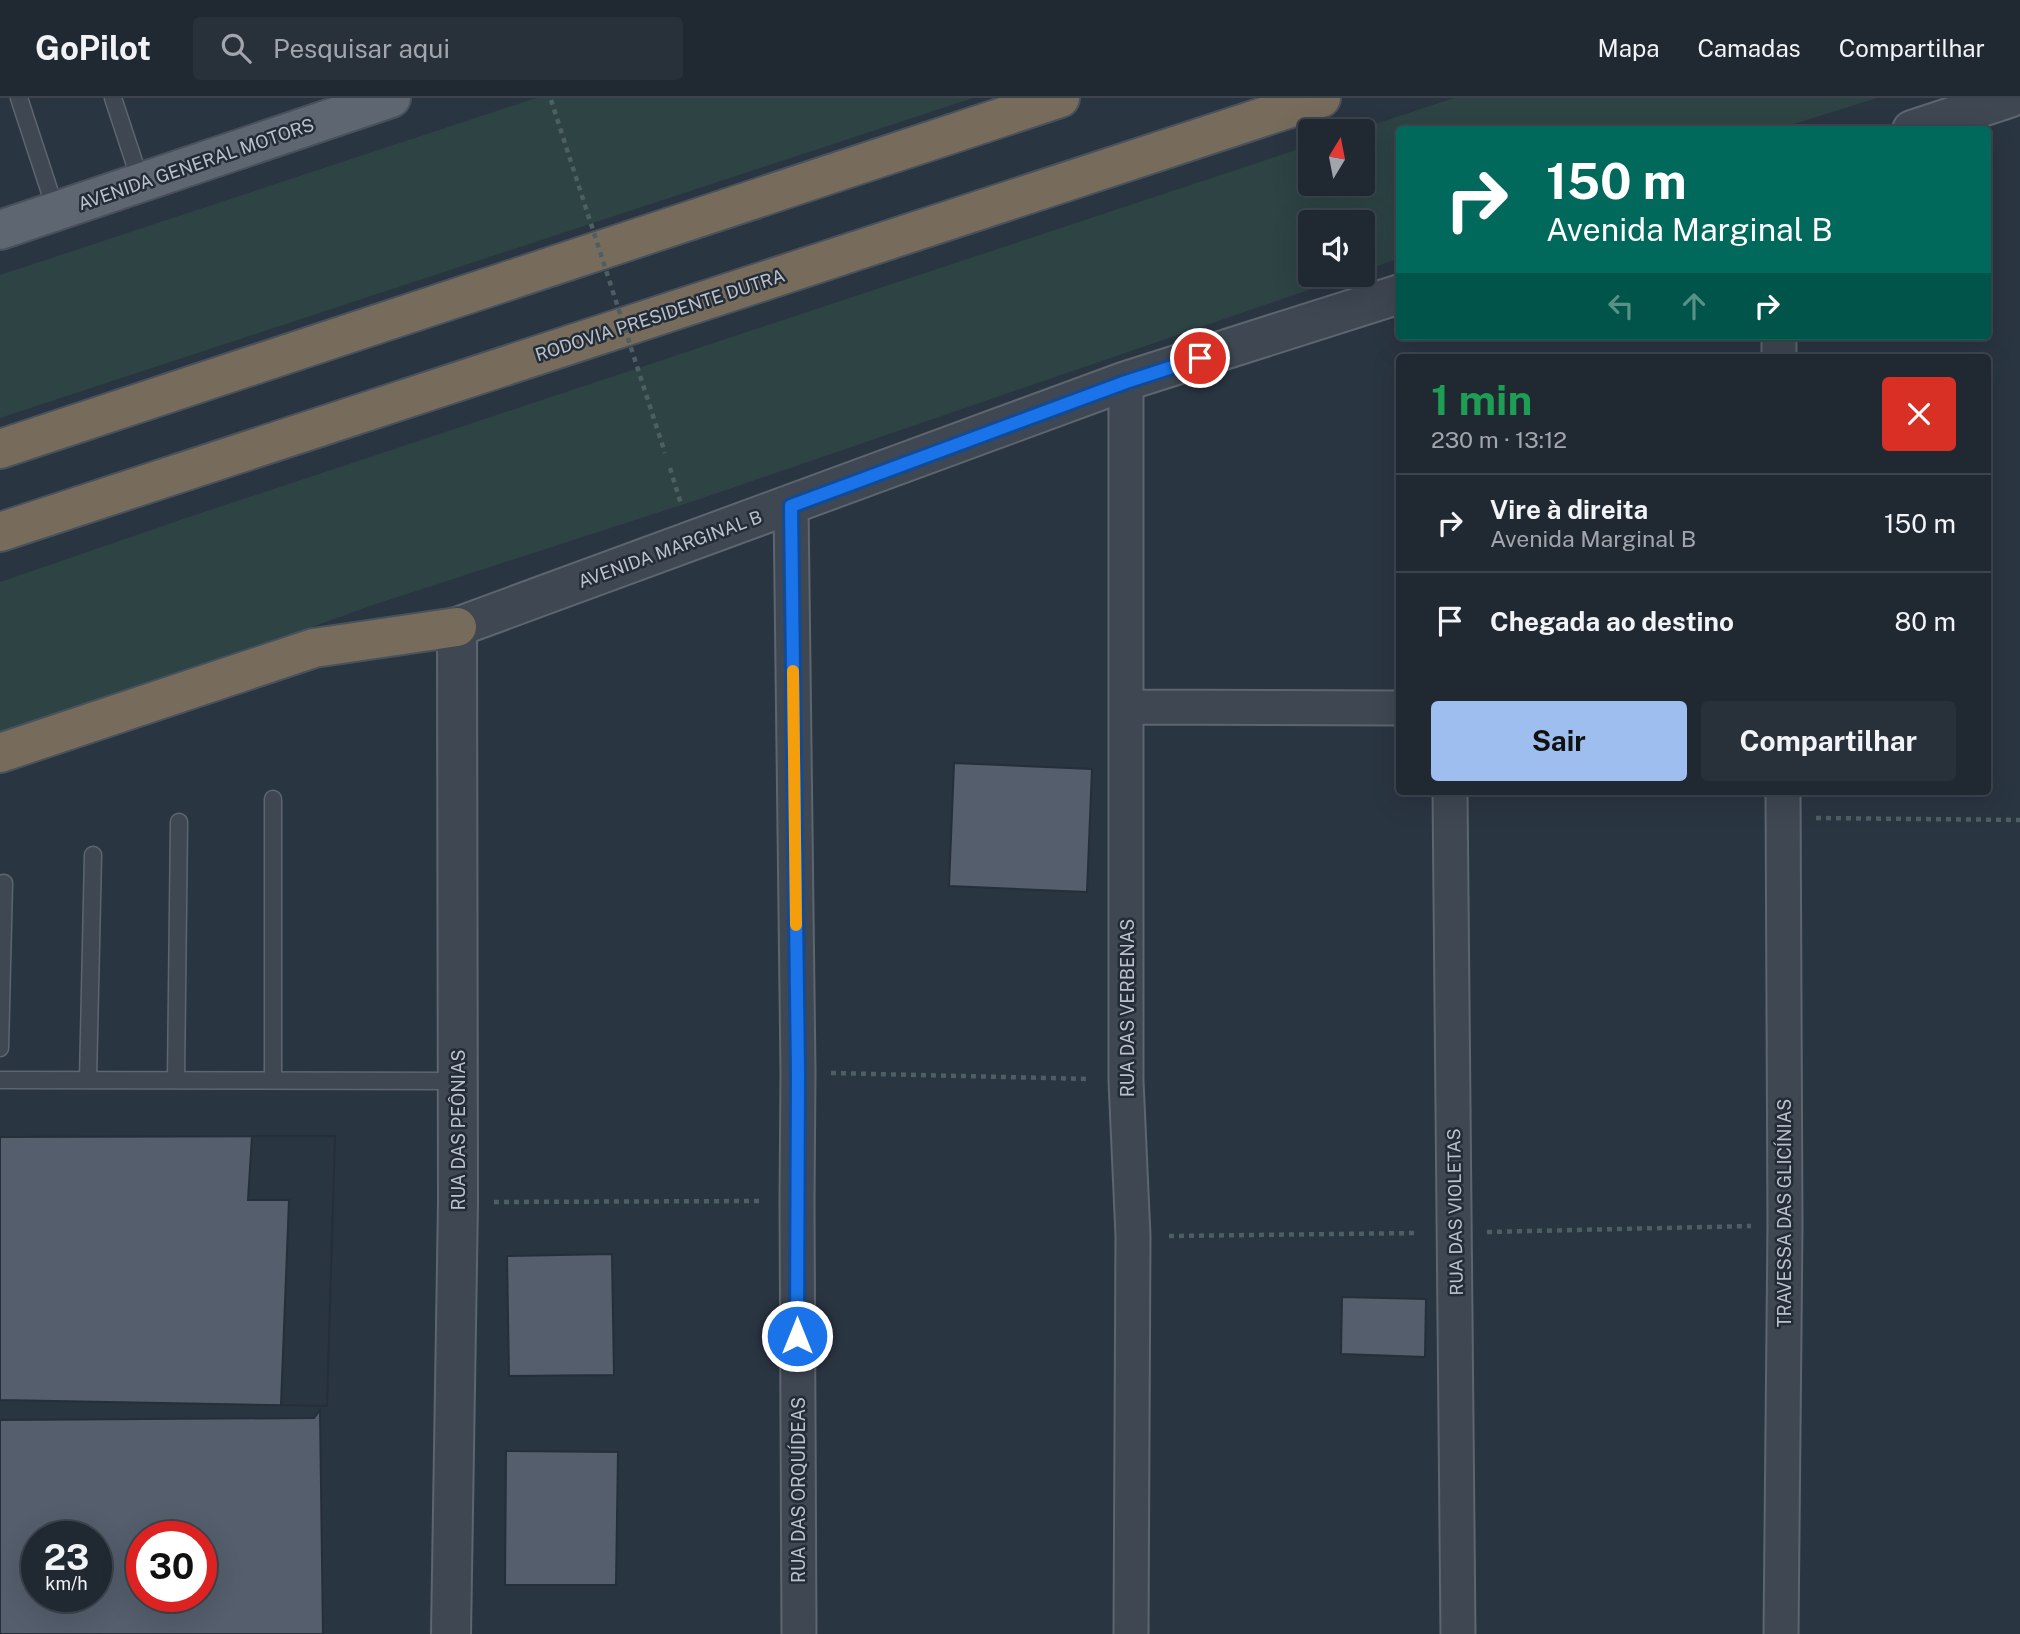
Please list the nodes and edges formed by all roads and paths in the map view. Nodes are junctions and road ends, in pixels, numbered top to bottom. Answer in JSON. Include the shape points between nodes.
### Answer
{"nodes":[{"id":1,"x":19,"y":98,"type":"edge"},
{"id":2,"x":113,"y":98,"type":"edge"},
{"id":3,"x":391,"y":98,"type":"edge"},
{"id":4,"x":1060,"y":98,"type":"edge"},
{"id":5,"x":1321,"y":98,"type":"edge"},
{"id":6,"x":2009,"y":98,"type":"edge"},
{"id":7,"x":551,"y":100,"type":"dead end"},
{"id":8,"x":1924,"y":126,"type":"edge"},
{"id":9,"x":141,"y":183,"type":"junction"},
{"id":10,"x":56,"y":211,"type":"junction"},
{"id":11,"x":0,"y":230,"type":"edge"},
{"id":12,"x":1396,"y":295,"type":"edge"},
{"id":13,"x":1126,"y":382,"type":"junction"},
{"id":14,"x":0,"y":449,"type":"edge"},
{"id":15,"x":665,"y":453,"type":"dead end"},
{"id":16,"x":670,"y":468,"type":"dead end"},
{"id":17,"x":791,"y":506,"type":"junction"},
{"id":18,"x":685,"y":516,"type":"dead end"},
{"id":19,"x":0,"y":532,"type":"edge"},
{"id":20,"x":457,"y":627,"type":"junction"},
{"id":21,"x":1127,"y":707,"type":"junction"},
{"id":22,"x":1396,"y":708,"type":"edge"},
{"id":23,"x":0,"y":753,"type":"edge"},
{"id":24,"x":1450,"y":795,"type":"edge"},
{"id":25,"x":272,"y":799,"type":"dead end"},
{"id":26,"x":1783,"y":804,"type":"edge"},
{"id":27,"x":2020,"y":820,"type":"edge"},
{"id":28,"x":179,"y":822,"type":"dead end"},
{"id":29,"x":93,"y":855,"type":"dead end"},
{"id":30,"x":4,"y":883,"type":"dead end"},
{"id":31,"x":0,"y":1048,"type":"edge"},
{"id":32,"x":798,"y":1072,"type":"junction"},
{"id":33,"x":0,"y":1080,"type":"edge"},
{"id":34,"x":88,"y":1080,"type":"junction"},
{"id":35,"x":176,"y":1080,"type":"junction"},
{"id":36,"x":273,"y":1080,"type":"junction"},
{"id":37,"x":458,"y":1081,"type":"junction"},
{"id":38,"x":1126,"y":1081,"type":"junction"},
{"id":39,"x":797,"y":1201,"type":"junction"},
{"id":40,"x":458,"y":1202,"type":"junction"},
{"id":41,"x":451,"y":1634,"type":"edge"},
{"id":42,"x":799,"y":1634,"type":"edge"},
{"id":43,"x":1131,"y":1634,"type":"edge"},
{"id":44,"x":1458,"y":1634,"type":"edge"},
{"id":45,"x":1781,"y":1634,"type":"edge"}],
"edges":[{"from":1,"to":10,"type":"lane"},
{"from":2,"to":9,"type":"lane"},
{"from":3,"to":9,"type":"main road","name":"AVENIDA GENERAL MOTORS"},
{"from":4,"to":14,"type":"highway"},
{"from":5,"to":19,"type":"highway","name":"RODOVIA PRESIDENTE DUTRA"},
{"from":6,"to":8,"type":"street"},
{"from":7,"to":15,"type":"path","bridge":true},
{"from":9,"to":10,"type":"main road","name":"AVENIDA GENERAL MOTORS"},
{"from":10,"to":11,"type":"main road","name":"AVENIDA GENERAL MOTORS"},
{"from":12,"to":13,"type":"street","name":"AVENIDA MARGINAL B"},
{"from":13,"to":17,"type":"street","name":"AVENIDA MARGINAL B"},
{"from":13,"to":21,"type":"street","name":"RUA DAS VERBENAS"},
{"from":16,"to":18,"type":"path"},
{"from":17,"to":20,"type":"street","name":"AVENIDA MARGINAL B"},
{"from":17,"to":32,"type":"street","name":"RUA DAS ORQUÍDEAS"},
{"from":20,"to":23,"type":"highway","via":[[314,648]]},
{"from":20,"to":37,"type":"street","name":"RUA DAS PEÔNIAS"},
{"from":21,"to":22,"type":"street"},
{"from":21,"to":38,"type":"street","name":"RUA DAS VERBENAS"},
{"from":24,"to":44,"type":"street","name":"RUA DAS VIOLETAS"},
{"from":25,"to":36,"type":"lane"},
{"from":26,"to":27,"type":"path"},
{"from":26,"to":45,"type":"street","name":"TRAVESSA DAS GLICÍNIAS"},
{"from":28,"to":35,"type":"lane"},
{"from":29,"to":34,"type":"lane"},
{"from":30,"to":31,"type":"lane"},
{"from":32,"to":38,"type":"path"},
{"from":32,"to":39,"type":"street","name":"RUA DAS ORQUÍDEAS"},
{"from":33,"to":34,"type":"lane"},
{"from":34,"to":35,"type":"lane"},
{"from":35,"to":36,"type":"lane"},
{"from":36,"to":37,"type":"lane"},
{"from":37,"to":40,"type":"street","name":"RUA DAS PEÔNIAS"},
{"from":38,"to":43,"type":"street","name":"RUA DAS VERBENAS","via":[[1133,1236]]},
{"from":39,"to":40,"type":"path"},
{"from":39,"to":42,"type":"street","name":"RUA DAS ORQUÍDEAS"},
{"from":40,"to":41,"type":"street","name":"RUA DAS PEÔNIAS"}]}
